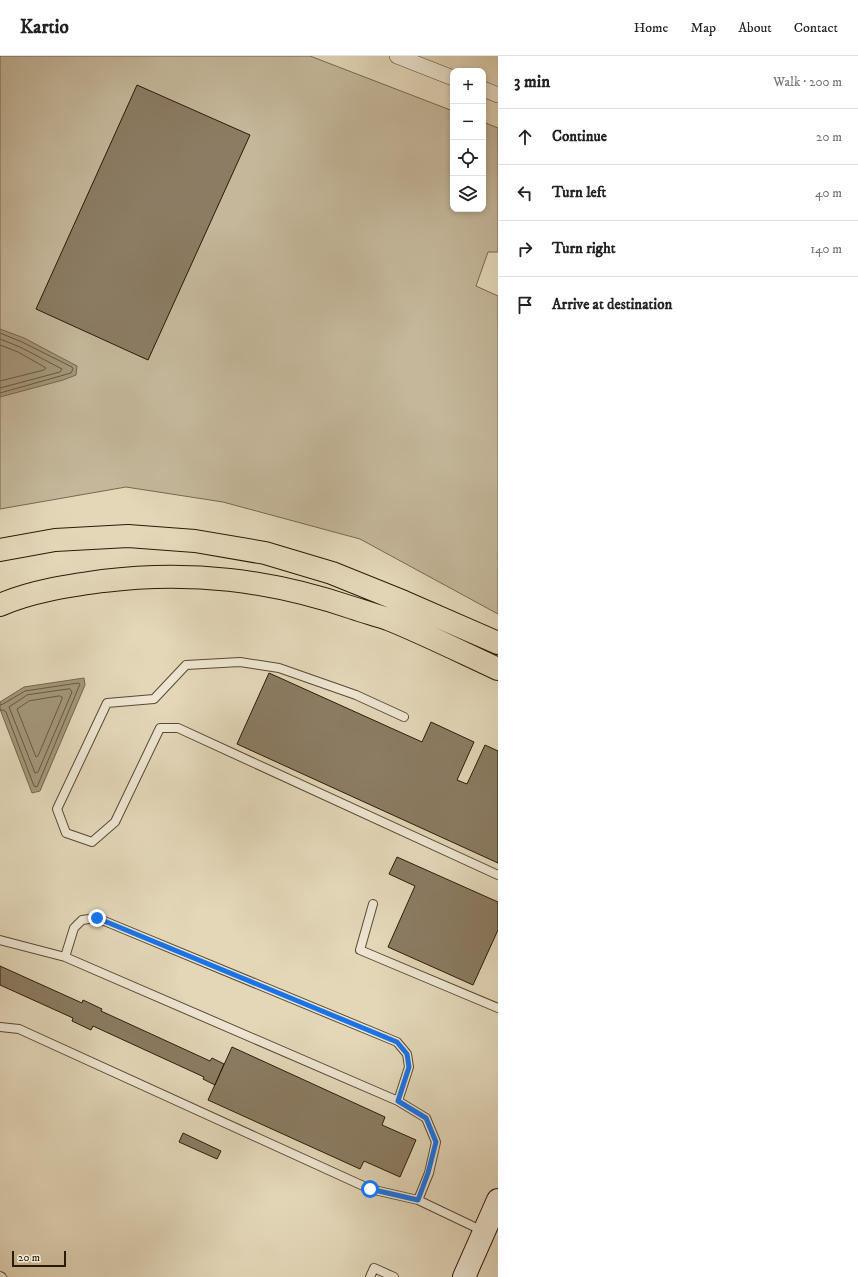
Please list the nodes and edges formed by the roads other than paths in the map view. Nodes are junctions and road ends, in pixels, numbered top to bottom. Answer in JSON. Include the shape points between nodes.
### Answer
{"nodes":[{"id":1,"x":397,"y":56,"type":"edge"},
{"id":2,"x":450,"y":77,"type":"edge"},
{"id":3,"x":486,"y":90,"type":"edge"},
{"id":4,"x":498,"y":95,"type":"edge"},
{"id":5,"x":0,"y":550,"type":"edge"},
{"id":6,"x":0,"y":605,"type":"edge"},
{"id":7,"x":498,"y":643,"type":"edge"},
{"id":8,"x":498,"y":669,"type":"edge"},
{"id":9,"x":404,"y":717,"type":"dead end"},
{"id":10,"x":498,"y":875,"type":"edge"},
{"id":11,"x":373,"y":904,"type":"dead end"},
{"id":12,"x":0,"y":940,"type":"edge"},
{"id":13,"x":65,"y":957,"type":"junction"},
{"id":14,"x":498,"y":1008,"type":"edge"},
{"id":15,"x":0,"y":1027,"type":"edge"},
{"id":16,"x":398,"y":1101,"type":"junction"},
{"id":17,"x":418,"y":1200,"type":"junction"},
{"id":18,"x":498,"y":1200,"type":"edge"},
{"id":19,"x":484,"y":1231,"type":"junction"},
{"id":20,"x":370,"y":1277,"type":"edge"},
{"id":21,"x":394,"y":1277,"type":"edge"},
{"id":22,"x":464,"y":1277,"type":"edge"}],
"edges":[{"from":1,"to":2,"type":"street"},
{"from":3,"to":4,"type":"street"},
{"from":5,"to":7,"type":"highway","via":[[55,540],[128,536],[195,541],[265,553],[332,573]]},
{"from":6,"to":8,"type":"highway","via":[[65,586],[132,578],[192,576],[261,583],[322,597],[387,619]]},
{"from":9,"to":10,"type":"lane","via":[[356,694],[279,668],[240,662],[186,665],[154,699],[107,703],[57,809],[66,833],[92,842],[115,822],[160,728],[178,728]]},
{"from":11,"to":14,"type":"lane","via":[[360,950]]},
{"from":12,"to":13,"type":"lane"},
{"from":13,"to":16,"type":"lane"},
{"from":13,"to":16,"type":"lane","via":[[74,928],[82,920],[97,918],[397,1042],[407,1054],[409,1067]]},
{"from":15,"to":17,"type":"lane","via":[[18,1029],[370,1189]]},
{"from":16,"to":17,"type":"lane","via":[[426,1118],[436,1142]]},
{"from":17,"to":19,"type":"lane"},
{"from":18,"to":19,"type":"main road"},
{"from":19,"to":22,"type":"main road"},
{"from":20,"to":21,"type":"lane","via":[[374,1268]]}]}
